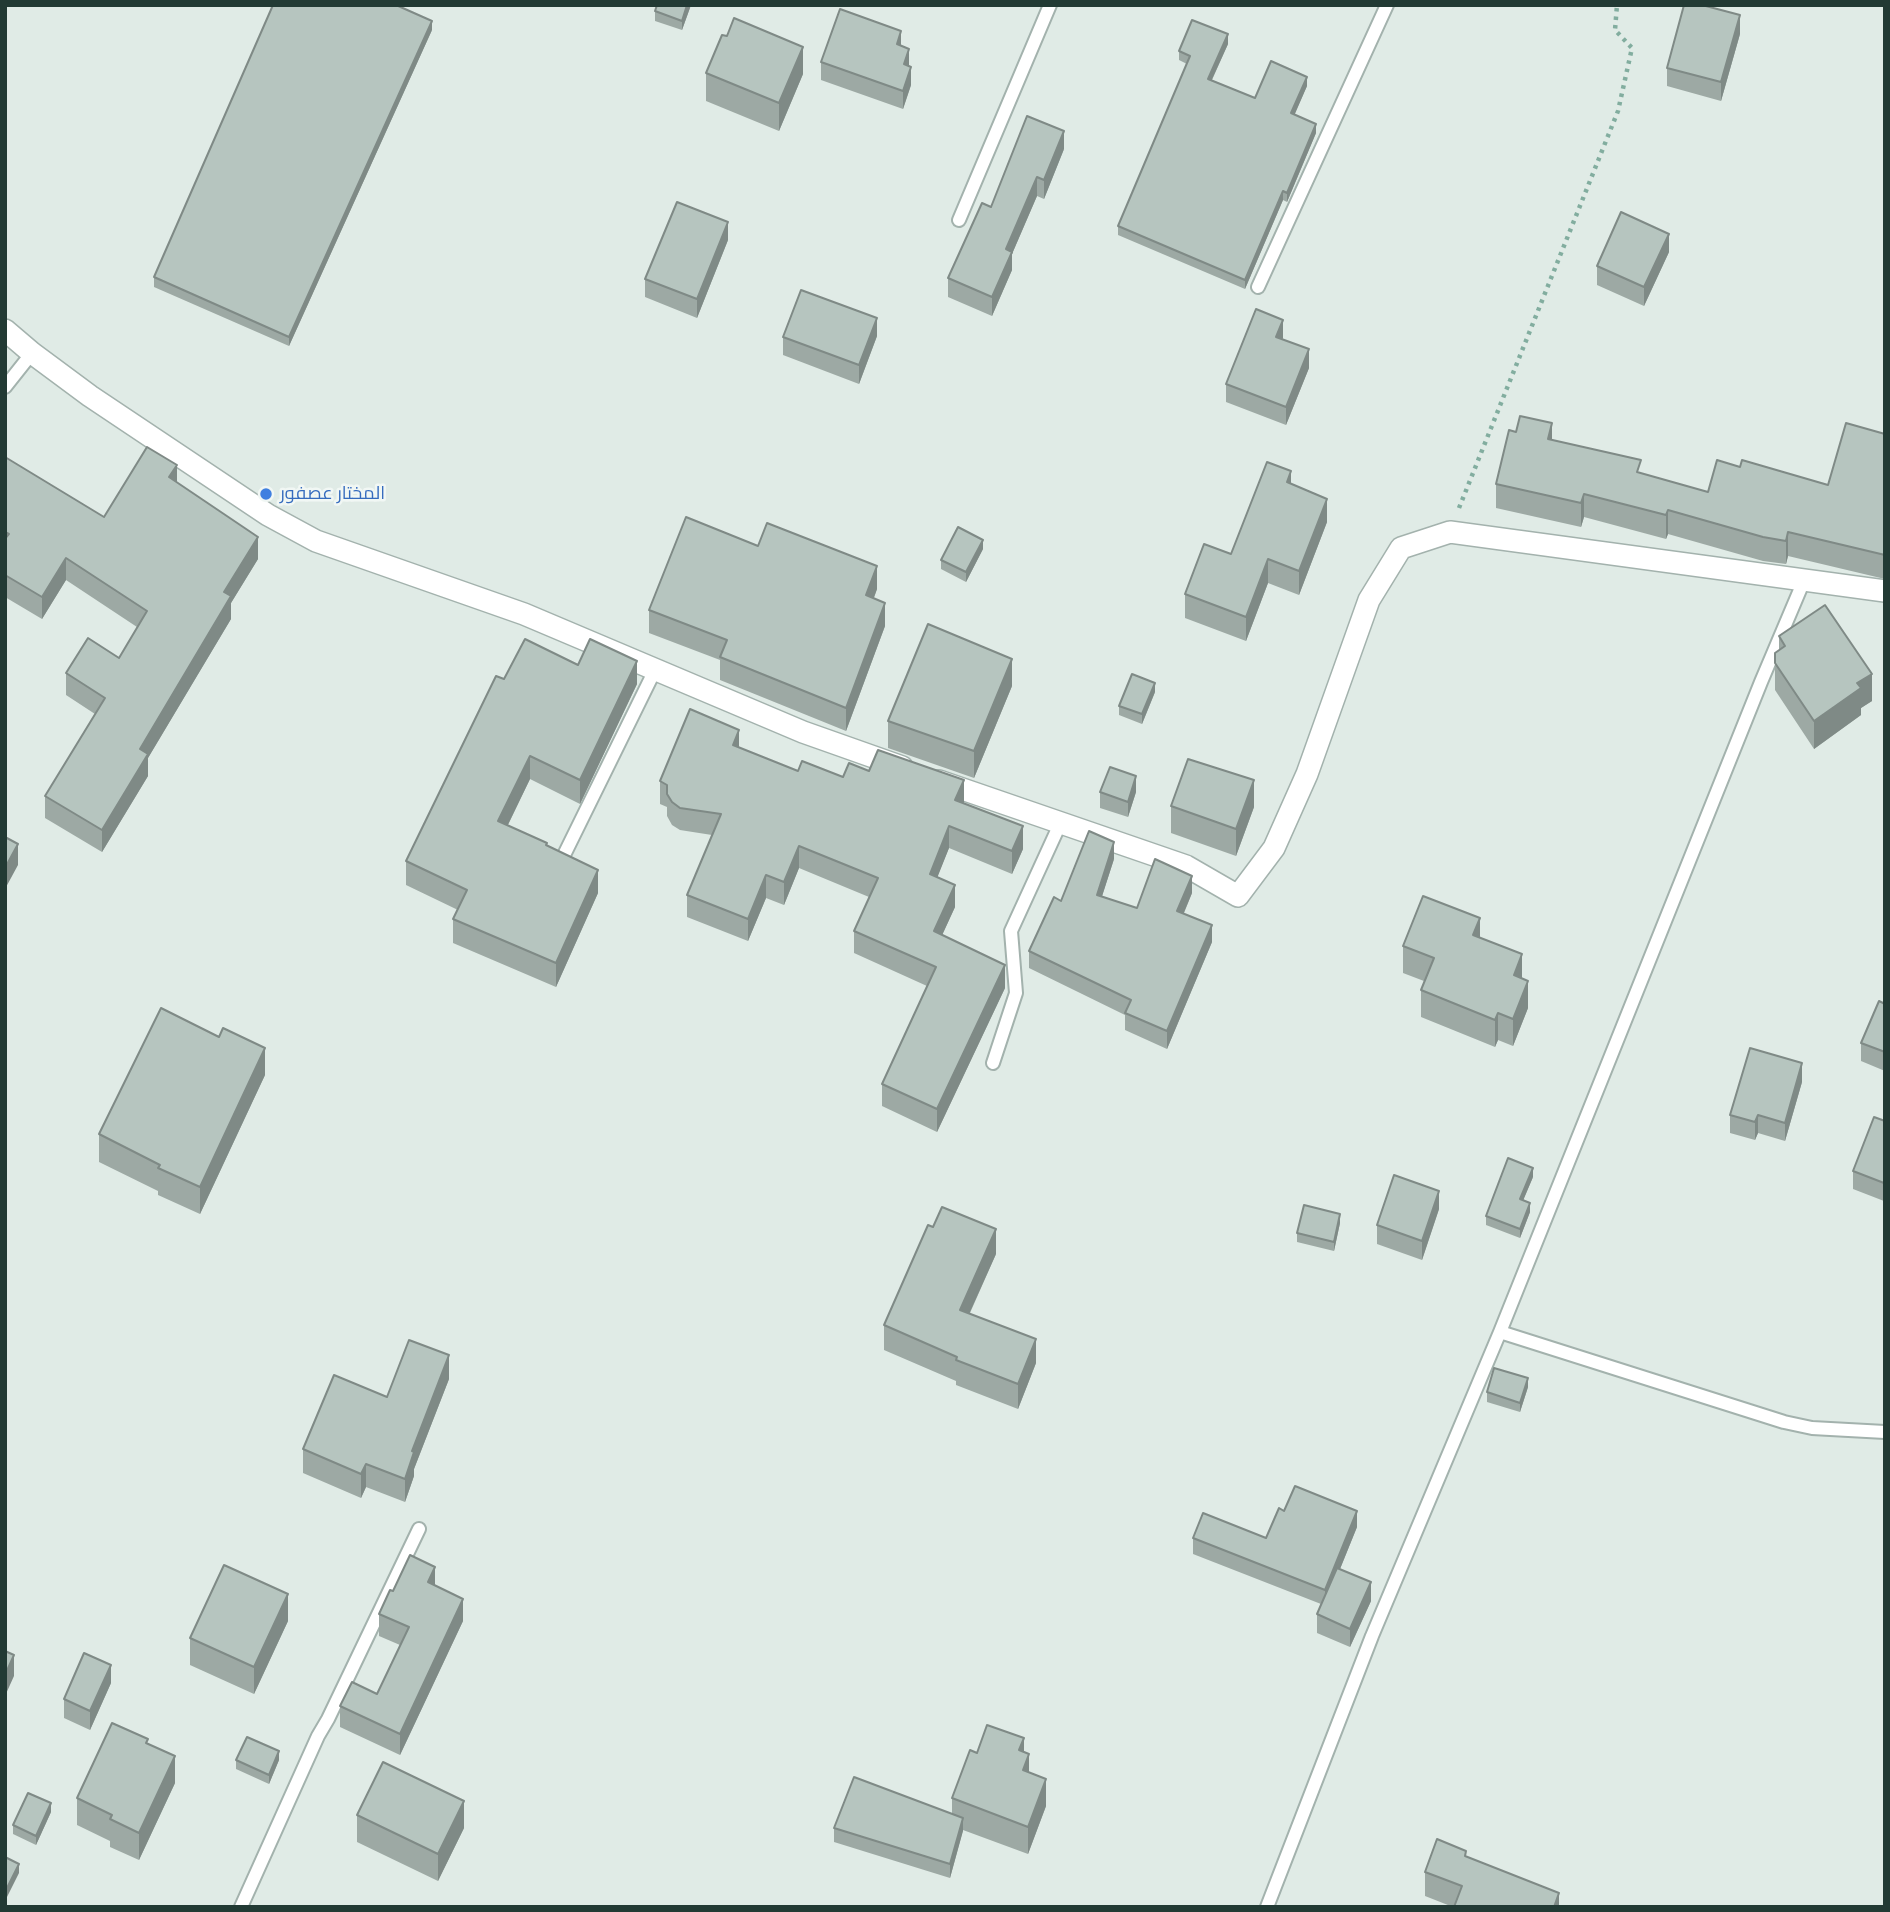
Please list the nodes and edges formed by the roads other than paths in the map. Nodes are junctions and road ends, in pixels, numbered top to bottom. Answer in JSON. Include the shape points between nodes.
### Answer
{"nodes":[{"id":1,"x":1050,"y":5,"type":"edge"},
{"id":2,"x":1387,"y":5,"type":"edge"},
{"id":3,"x":959,"y":220,"type":"dead end"},
{"id":4,"x":1258,"y":287,"type":"dead end"},
{"id":5,"x":5,"y":330,"type":"edge"},
{"id":6,"x":32,"y":353,"type":"junction"},
{"id":7,"x":5,"y":387,"type":"edge"},
{"id":8,"x":1805,"y":578,"type":"junction"},
{"id":9,"x":1885,"y":591,"type":"edge"},
{"id":10,"x":655,"y":670,"type":"junction"},
{"id":11,"x":1060,"y":824,"type":"junction"},
{"id":12,"x":565,"y":853,"type":"edge"},
{"id":13,"x":993,"y":1063,"type":"dead end"},
{"id":14,"x":1500,"y":1332,"type":"junction"},
{"id":15,"x":1885,"y":1433,"type":"edge"},
{"id":16,"x":419,"y":1529,"type":"dead end"},
{"id":17,"x":241,"y":1907,"type":"edge"},
{"id":18,"x":1267,"y":1907,"type":"edge"}],
"edges":[{"from":1,"to":3,"type":"lane"},
{"from":2,"to":4,"type":"lane"},
{"from":5,"to":6,"type":"street"},
{"from":6,"to":7,"type":"lane"},
{"from":6,"to":10,"type":"street","via":[[257,507],[316,541],[524,614]]},
{"from":8,"to":9,"type":"street"},
{"from":8,"to":11,"type":"street","via":[[1450,532],[1401,548],[1369,600],[1307,774],[1273,848],[1238,895],[1186,866]]},
{"from":8,"to":14,"type":"lane"},
{"from":10,"to":11,"type":"street","via":[[803,732]]},
{"from":10,"to":12,"type":"lane"},
{"from":11,"to":13,"type":"lane","via":[[1011,932],[1016,993]]},
{"from":14,"to":15,"type":"lane","via":[[1784,1422]]},
{"from":14,"to":18,"type":"lane","via":[[1372,1636]]},
{"from":16,"to":17,"type":"lane"}]}
